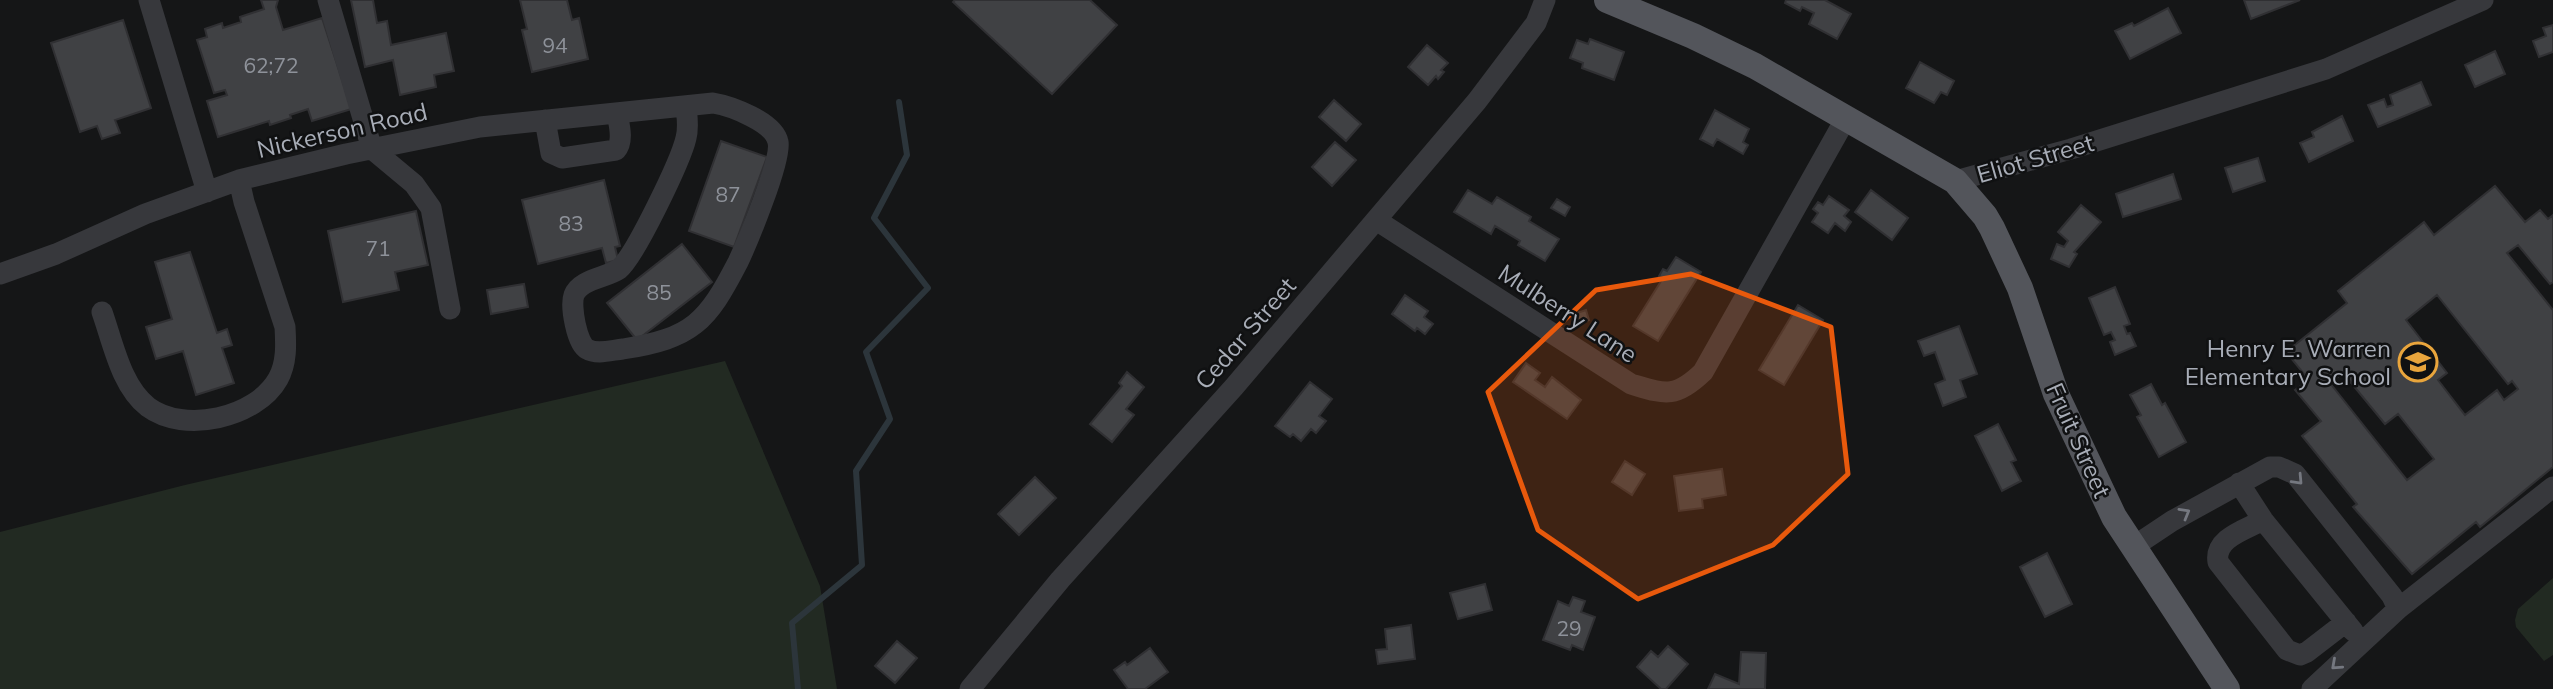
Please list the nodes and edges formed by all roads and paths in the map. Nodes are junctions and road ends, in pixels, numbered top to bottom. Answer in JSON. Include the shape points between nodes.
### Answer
{"nodes":[{"id":1,"x":149,"y":0,"type":"edge"},
{"id":2,"x":328,"y":0,"type":"edge"},
{"id":3,"x":1545,"y":0,"type":"edge"},
{"id":4,"x":1609,"y":0,"type":"edge"},
{"id":5,"x":2483,"y":0,"type":"edge"},
{"id":6,"x":686,"y":106,"type":"junction"},
{"id":7,"x":617,"y":113,"type":"junction"},
{"id":8,"x":1846,"y":118,"type":"junction"},
{"id":9,"x":545,"y":120,"type":"junction"},
{"id":10,"x":372,"y":149,"type":"junction"},
{"id":11,"x":239,"y":180,"type":"junction"},
{"id":12,"x":1955,"y":181,"type":"junction"},
{"id":13,"x":207,"y":192,"type":"junction"},
{"id":14,"x":1376,"y":220,"type":"junction"},
{"id":15,"x":0,"y":274,"type":"edge"},
{"id":16,"x":450,"y":309,"type":"dead end"},
{"id":17,"x":102,"y":312,"type":"dead end"},
{"id":18,"x":2239,"y":483,"type":"junction"},
{"id":19,"x":2553,"y":487,"type":"edge"},
{"id":20,"x":2263,"y":520,"type":"junction"},
{"id":21,"x":2133,"y":547,"type":"junction"},
{"id":22,"x":2398,"y":609,"type":"junction"},
{"id":23,"x":2346,"y":622,"type":"junction"},
{"id":24,"x":2362,"y":642,"type":"junction"},
{"id":25,"x":971,"y":689,"type":"edge"},
{"id":26,"x":2227,"y":689,"type":"edge"},
{"id":27,"x":2312,"y":689,"type":"edge"}],
"edges":[{"from":1,"to":13,"type":"street"},
{"from":2,"to":10,"type":"street"},
{"from":3,"to":14,"type":"street","name":"Cedar Street","via":[[1536,23],[1478,101]]},
{"from":4,"to":8,"type":"main road","name":"Eliot Street","via":[[1755,66]]},
{"from":5,"to":12,"type":"street","name":"Eliot Street","via":[[2326,69]]},
{"from":6,"to":6,"type":"street","name":"Nickerson Road","via":[[723,105],[760,121],[772,130],[779,144],[742,254],[717,302],[695,326],[638,346],[605,352],[587,349],[578,337],[575,293],[619,269],[629,256],[682,152],[688,126]]},
{"from":6,"to":7,"type":"street","name":"Nickerson Road"},
{"from":7,"to":9,"type":"street","name":"Nickerson Road"},
{"from":7,"to":9,"type":"street","via":[[621,139],[616,150],[562,158],[551,153]]},
{"from":8,"to":12,"type":"main road","name":"Eliot Street"},
{"from":8,"to":14,"type":"street","name":"Mulberry Lane","via":[[1703,372],[1690,385],[1666,394],[1631,384]]},
{"from":9,"to":10,"type":"street","name":"Nickerson Road","via":[[480,127]]},
{"from":10,"to":11,"type":"street","name":"Nickerson Road"},
{"from":10,"to":16,"type":"street","via":[[414,184],[430,208]]},
{"from":11,"to":13,"type":"street","name":"Nickerson Road"},
{"from":11,"to":17,"type":"street","via":[[285,327],[284,362],[266,393],[251,404],[212,418],[163,416],[134,393]]},
{"from":12,"to":21,"type":"main road","name":"Fruit Street","via":[[1992,228],[2020,288],[2056,394]]},
{"from":13,"to":15,"type":"street","name":"Nickerson Road"},
{"from":14,"to":25,"type":"street","name":"Cedar Street","via":[[1060,580]]},
{"from":18,"to":20,"type":"street"},
{"from":21,"to":18,"type":"street","one_way":true},
{"from":18,"to":22,"type":"street","one_way":true,"via":[[2270,467],[2295,474]]},
{"from":19,"to":22,"type":"street"},
{"from":20,"to":23,"type":"street"},
{"from":20,"to":23,"type":"street","via":[[2223,542],[2218,562],[2287,650],[2300,655],[2307,652]]},
{"from":21,"to":26,"type":"main road","name":"Fruit Street"},
{"from":22,"to":24,"type":"street"},
{"from":23,"to":24,"type":"street"},
{"from":24,"to":27,"type":"street","one_way":true}]}
